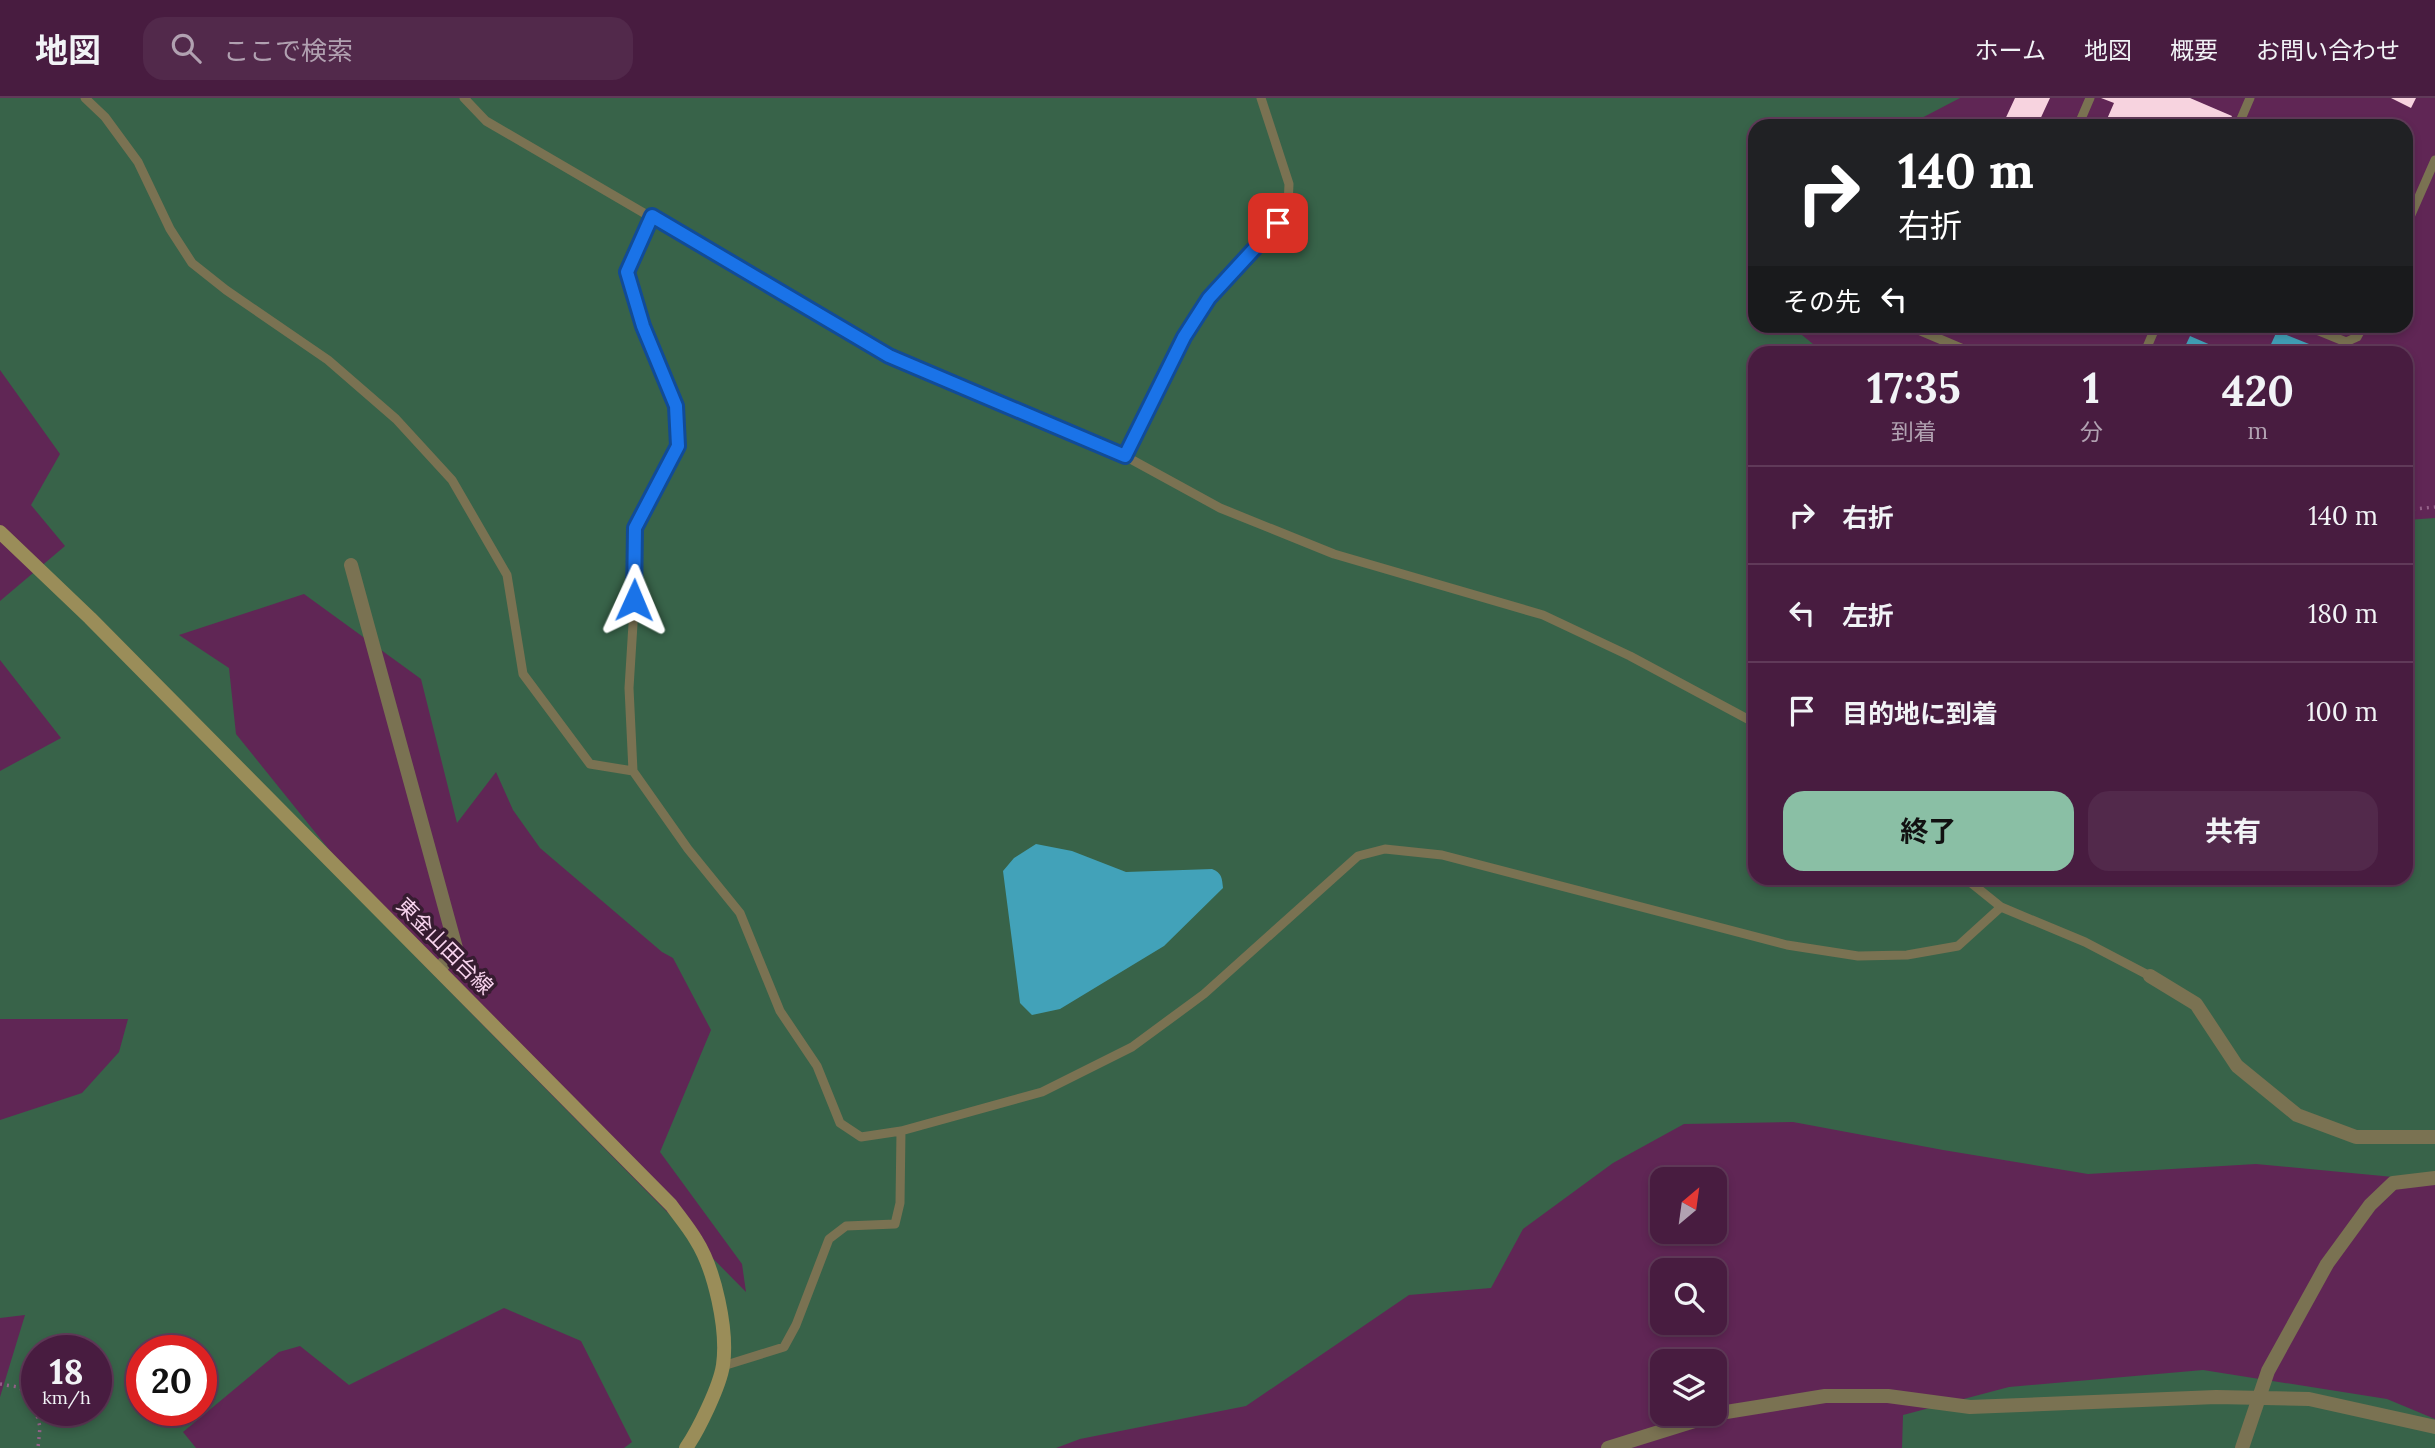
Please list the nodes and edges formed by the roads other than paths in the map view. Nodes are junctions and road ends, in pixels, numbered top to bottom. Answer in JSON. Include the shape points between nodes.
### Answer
{"nodes":[{"id":1,"x":85,"y":98,"type":"edge"},
{"id":2,"x":464,"y":98,"type":"edge"},
{"id":3,"x":1261,"y":98,"type":"edge"},
{"id":4,"x":2090,"y":98,"type":"edge"},
{"id":5,"x":2250,"y":98,"type":"edge"},
{"id":6,"x":2081,"y":119,"type":"edge"},
{"id":7,"x":2241,"y":119,"type":"edge"},
{"id":8,"x":2435,"y":160,"type":"edge"},
{"id":9,"x":2413,"y":210,"type":"edge"},
{"id":10,"x":652,"y":216,"type":"junction"},
{"id":11,"x":1926,"y":333,"type":"edge"},
{"id":12,"x":2324,"y":333,"type":"edge"},
{"id":13,"x":2360,"y":333,"type":"edge"},
{"id":14,"x":1956,"y":346,"type":"edge"},
{"id":15,"x":1125,"y":456,"type":"junction"},
{"id":16,"x":0,"y":532,"type":"edge"},
{"id":17,"x":351,"y":565,"type":"dead end"},
{"id":18,"x":1748,"y":719,"type":"edge"},
{"id":19,"x":634,"y":771,"type":"junction"},
{"id":20,"x":1974,"y":885,"type":"edge"},
{"id":21,"x":2001,"y":907,"type":"junction"},
{"id":22,"x":439,"y":970,"type":"junction"},
{"id":23,"x":2150,"y":976,"type":"joint"},
{"id":24,"x":901,"y":1131,"type":"junction"},
{"id":25,"x":2435,"y":1138,"type":"edge"},
{"id":26,"x":2435,"y":1178,"type":"edge"},
{"id":27,"x":723,"y":1366,"type":"junction"},
{"id":28,"x":2258,"y":1398,"type":"junction"},
{"id":29,"x":2435,"y":1427,"type":"edge"},
{"id":30,"x":686,"y":1448,"type":"edge"},
{"id":31,"x":1608,"y":1448,"type":"edge"},
{"id":32,"x":2242,"y":1448,"type":"edge"}],
"edges":[{"from":1,"to":19,"type":"lane","via":[[138,162],[192,263],[328,360],[396,419],[453,480],[508,575],[523,674],[590,764]]},
{"from":2,"to":10,"type":"lane","via":[[486,121]]},
{"from":3,"to":15,"type":"lane","via":[[1289,184],[1288,206],[1196,317]]},
{"from":4,"to":6,"type":"lane"},
{"from":5,"to":7,"type":"lane"},
{"from":8,"to":9,"type":"lane"},
{"from":10,"to":15,"type":"lane","via":[[889,356]]},
{"from":10,"to":19,"type":"lane","via":[[627,272],[643,326],[676,406],[678,446],[635,528],[629,688]]},
{"from":11,"to":14,"type":"lane"},
{"from":12,"to":13,"type":"lane","via":[[2346,342]]},
{"from":15,"to":18,"type":"lane","via":[[1220,508],[1334,554],[1543,615]]},
{"from":16,"to":22,"type":"main road","name":"東金山田台線"},
{"from":17,"to":22,"type":"street","via":[[456,948]]},
{"from":19,"to":24,"type":"lane","via":[[740,913],[780,1011],[817,1066],[840,1123],[861,1137]]},
{"from":20,"to":21,"type":"lane"},
{"from":21,"to":23,"type":"lane","via":[[2085,942]]},
{"from":21,"to":24,"type":"lane","via":[[1958,946],[1907,955],[1858,956],[1787,945],[1443,855],[1385,849],[1358,856],[1204,994],[1132,1047],[1042,1092]]},
{"from":22,"to":27,"type":"main road","name":"東金山田台線","via":[[671,1205],[698,1242],[718,1293]]},
{"from":23,"to":25,"type":"street","via":[[2196,1004],[2237,1066],[2297,1115],[2356,1137]]},
{"from":24,"to":27,"type":"lane","via":[[901,1203],[895,1224],[846,1226],[829,1239],[784,1347]]},
{"from":26,"to":28,"type":"street","via":[[2393,1183],[2370,1205],[2327,1264]]},
{"from":27,"to":30,"type":"main road","name":"東金山田台線","via":[[698,1431]]},
{"from":28,"to":29,"type":"street","via":[[2309,1399]]},
{"from":28,"to":31,"type":"street","via":[[1970,1407],[1888,1396],[1825,1396],[1720,1413]]},
{"from":28,"to":32,"type":"street"}]}
